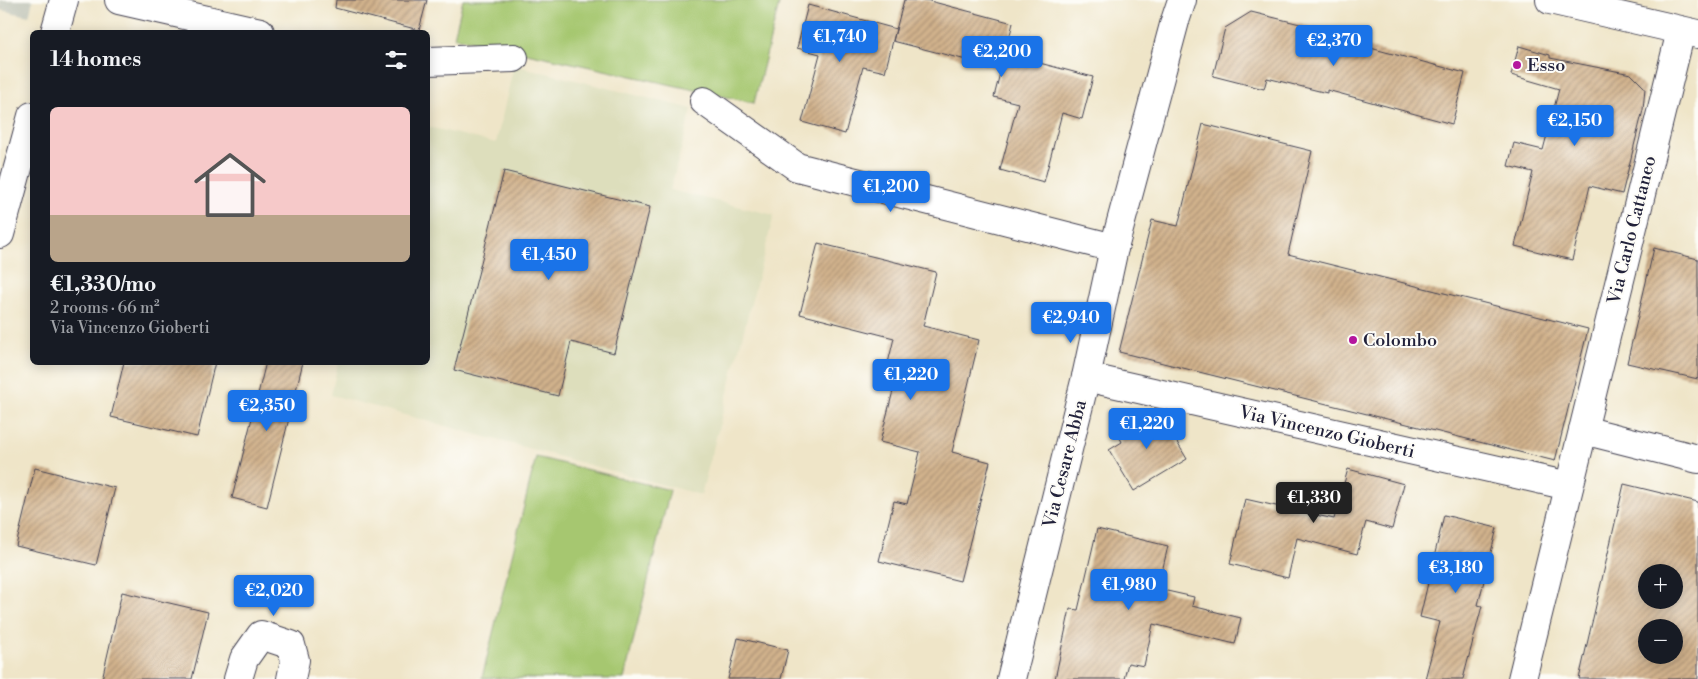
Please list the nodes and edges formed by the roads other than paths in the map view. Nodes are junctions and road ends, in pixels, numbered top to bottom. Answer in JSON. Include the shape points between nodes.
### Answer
{"nodes":[{"id":1,"x":64,"y":0,"type":"edge"},
{"id":2,"x":119,"y":0,"type":"edge"},
{"id":3,"x":1550,"y":0,"type":"edge"},
{"id":4,"x":1175,"y":7,"type":"edge"},
{"id":5,"x":56,"y":30,"type":"edge"},
{"id":6,"x":251,"y":30,"type":"edge"},
{"id":7,"x":1690,"y":33,"type":"edge"},
{"id":8,"x":514,"y":58,"type":"dead end"},
{"id":9,"x":430,"y":61,"type":"edge"},
{"id":10,"x":704,"y":101,"type":"dead end"},
{"id":11,"x":30,"y":123,"type":"edge"},
{"id":12,"x":0,"y":234,"type":"edge"},
{"id":13,"x":1114,"y":248,"type":"junction"},
{"id":14,"x":1086,"y":377,"type":"junction"},
{"id":15,"x":1583,"y":430,"type":"junction"},
{"id":16,"x":1698,"y":459,"type":"edge"},
{"id":17,"x":1569,"y":486,"type":"junction"},
{"id":18,"x":238,"y":679,"type":"edge"},
{"id":19,"x":291,"y":679,"type":"edge"},
{"id":20,"x":1011,"y":679,"type":"edge"},
{"id":21,"x":1522,"y":679,"type":"edge"}],
"edges":[{"from":1,"to":5,"type":"street"},
{"from":2,"to":6,"type":"street"},
{"from":3,"to":7,"type":"street"},
{"from":4,"to":13,"type":"street","name":"Via Cesare Abba"},
{"from":7,"to":15,"type":"street","name":"Via Carlo Cattaneo"},
{"from":8,"to":9,"type":"street"},
{"from":10,"to":13,"type":"street","via":[[797,167]]},
{"from":11,"to":12,"type":"street"},
{"from":13,"to":14,"type":"street","name":"Via Cesare Abba"},
{"from":14,"to":17,"type":"street","name":"Via Vincenzo Gioberti"},
{"from":14,"to":20,"type":"street","name":"Via Cesare Abba"},
{"from":15,"to":16,"type":"street"},
{"from":15,"to":17,"type":"street","name":"Via Carlo Cattaneo"},
{"from":17,"to":21,"type":"street","name":"Via Carlo Cattaneo"},
{"from":18,"to":19,"type":"street","via":[[244,658],[261,635],[291,645],[295,660]]}]}
